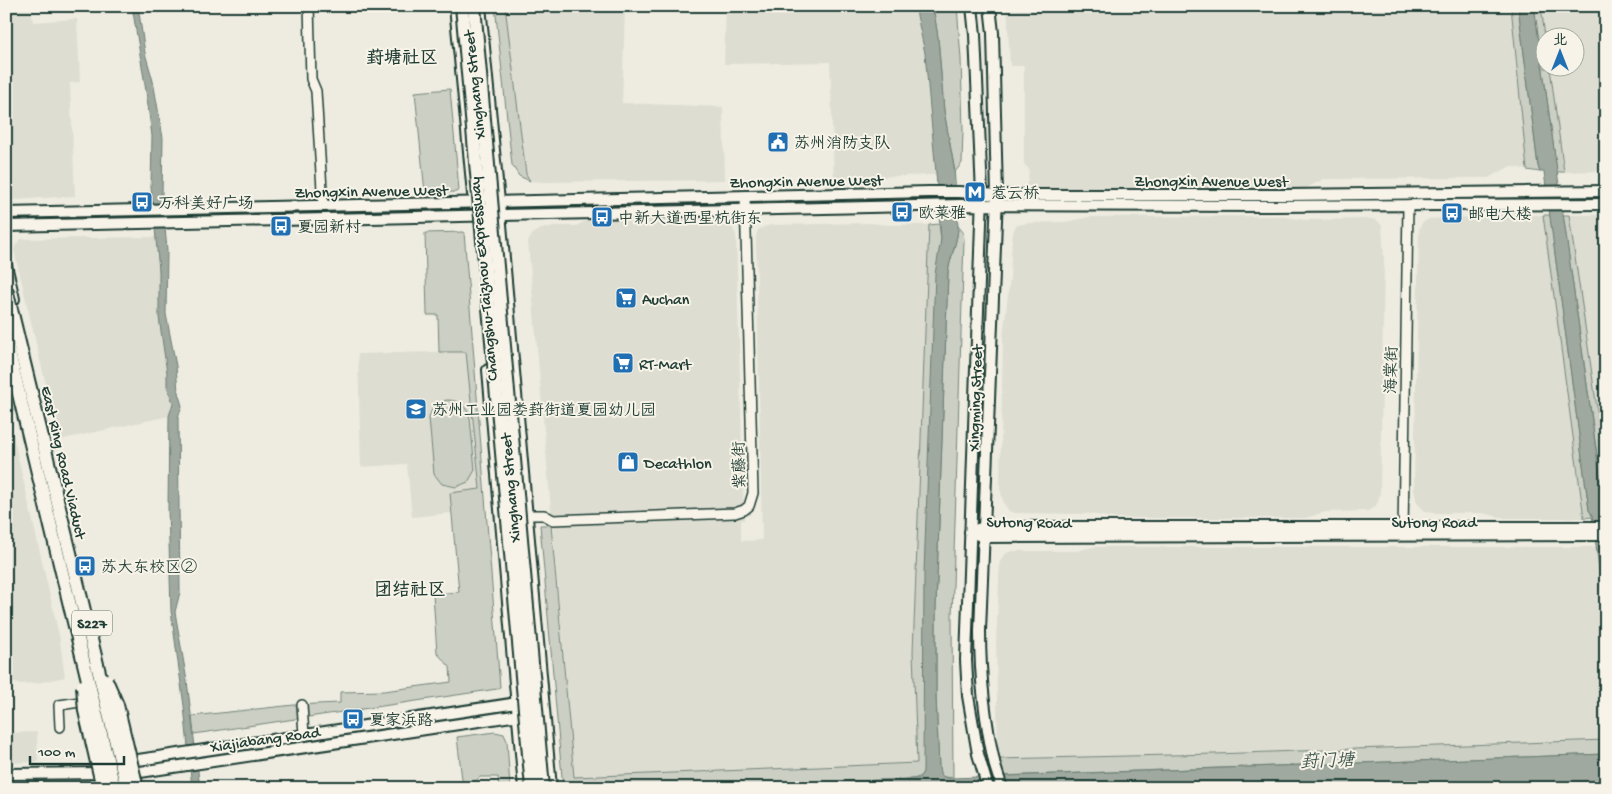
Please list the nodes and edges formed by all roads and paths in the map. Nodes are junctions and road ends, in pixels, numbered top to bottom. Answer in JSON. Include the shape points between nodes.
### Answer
{"nodes":[{"id":1,"x":309,"y":6,"type":"edge"},
{"id":2,"x":455,"y":6,"type":"edge"},
{"id":3,"x":462,"y":6,"type":"edge"},
{"id":4,"x":474,"y":6,"type":"edge"},
{"id":5,"x":480,"y":6,"type":"edge"},
{"id":6,"x":972,"y":6,"type":"edge"},
{"id":7,"x":990,"y":6,"type":"edge"},
{"id":8,"x":462,"y":86,"type":"junction"},
{"id":9,"x":1606,"y":191,"type":"edge"},
{"id":10,"x":982,"y":194,"type":"junction"},
{"id":11,"x":745,"y":196,"type":"junction"},
{"id":12,"x":997,"y":200,"type":"junction"},
{"id":13,"x":473,"y":202,"type":"junction"},
{"id":14,"x":486,"y":202,"type":"junction"},
{"id":15,"x":499,"y":202,"type":"junction"},
{"id":16,"x":1606,"y":204,"type":"edge"},
{"id":17,"x":982,"y":205,"type":"junction"},
{"id":18,"x":1408,"y":205,"type":"junction"},
{"id":19,"x":322,"y":206,"type":"junction"},
{"id":20,"x":177,"y":209,"type":"junction"},
{"id":21,"x":746,"y":209,"type":"junction"},
{"id":22,"x":6,"y":213,"type":"edge"},
{"id":23,"x":500,"y":214,"type":"junction"},
{"id":24,"x":475,"y":215,"type":"junction"},
{"id":25,"x":487,"y":215,"type":"junction"},
{"id":26,"x":177,"y":222,"type":"junction"},
{"id":27,"x":6,"y":226,"type":"edge"},
{"id":28,"x":6,"y":266,"type":"edge"},
{"id":29,"x":6,"y":289,"type":"edge"},
{"id":30,"x":509,"y":315,"type":"junction"},
{"id":31,"x":6,"y":340,"type":"edge"},
{"id":32,"x":6,"y":361,"type":"edge"},
{"id":33,"x":58,"y":484,"type":"junction"},
{"id":34,"x":38,"y":489,"type":"junction"},
{"id":35,"x":526,"y":515,"type":"junction"},
{"id":36,"x":1606,"y":527,"type":"edge"},
{"id":37,"x":1403,"y":531,"type":"junction"},
{"id":38,"x":1569,"y":531,"type":"junction"},
{"id":39,"x":970,"y":532,"type":"junction"},
{"id":40,"x":984,"y":532,"type":"junction"},
{"id":41,"x":1606,"y":535,"type":"edge"},
{"id":42,"x":85,"y":642,"type":"junction"},
{"id":43,"x":543,"y":699,"type":"junction"},
{"id":44,"x":88,"y":701,"type":"junction"},
{"id":45,"x":518,"y":702,"type":"junction"},
{"id":46,"x":302,"y":705,"type":"dead end"},
{"id":47,"x":544,"y":711,"type":"junction"},
{"id":48,"x":519,"y":716,"type":"junction"},
{"id":49,"x":373,"y":725,"type":"junction"},
{"id":50,"x":60,"y":727,"type":"dead end"},
{"id":51,"x":304,"y":736,"type":"junction"},
{"id":52,"x":375,"y":737,"type":"junction"},
{"id":53,"x":126,"y":762,"type":"junction"},
{"id":54,"x":104,"y":773,"type":"junction"},
{"id":55,"x":6,"y":774,"type":"edge"},
{"id":56,"x":129,"y":774,"type":"junction"},
{"id":57,"x":103,"y":788,"type":"edge"},
{"id":58,"x":108,"y":788,"type":"edge"},
{"id":59,"x":114,"y":788,"type":"edge"},
{"id":60,"x":127,"y":788,"type":"edge"},
{"id":61,"x":132,"y":788,"type":"edge"},
{"id":62,"x":137,"y":788,"type":"edge"},
{"id":63,"x":524,"y":788,"type":"edge"},
{"id":64,"x":532,"y":788,"type":"edge"},
{"id":65,"x":543,"y":788,"type":"edge"},
{"id":66,"x":551,"y":788,"type":"edge"},
{"id":67,"x":988,"y":788,"type":"edge"},
{"id":68,"x":1002,"y":788,"type":"edge"}],
"edges":[{"from":1,"to":19,"type":"street","via":[[310,79],[316,91]]},
{"from":2,"to":8,"type":"main road","name":"Xinghang Street"},
{"from":3,"to":64,"type":"highway","name":"Changshu-Taizhou Expressway","bridge":true},
{"from":4,"to":65,"type":"highway","name":"Changshu-Taizhou Expressway","bridge":true},
{"from":5,"to":15,"type":"main road","name":"Xinghang Street"},
{"from":6,"to":10,"type":"main road","name":"Xingming Street"},
{"from":7,"to":12,"type":"main road","name":"Xingming Street","via":[[994,33]]},
{"from":8,"to":13,"type":"main road","name":"Xinghang Street"},
{"from":8,"to":14,"type":"main road","via":[[476,99]]},
{"from":9,"to":12,"type":"main road","name":"Zhongxin Avenue West"},
{"from":10,"to":11,"type":"main road","name":"Zhongxin Avenue West"},
{"from":10,"to":12,"type":"main road","name":"Zhongxin Avenue West"},
{"from":10,"to":17,"type":"main road","name":"Xingming Street"},
{"from":11,"to":15,"type":"main road","name":"Zhongxin Avenue West"},
{"from":11,"to":21,"type":"street","name":"紫藤街"},
{"from":12,"to":17,"type":"main road","name":"Zhongxin Avenue West"},
{"from":12,"to":18,"type":"main road","name":"Zhongxin Avenue West"},
{"from":12,"to":40,"type":"main road","name":"Xingming Street"},
{"from":13,"to":14,"type":"main road","name":"Zhongxin Avenue West"},
{"from":13,"to":19,"type":"main road","name":"Zhongxin Avenue West"},
{"from":13,"to":24,"type":"main road","name":"Xinghang Street"},
{"from":13,"to":25,"type":"main road"},
{"from":14,"to":15,"type":"main road","name":"Zhongxin Avenue West"},
{"from":14,"to":23,"type":"main road"},
{"from":15,"to":23,"type":"main road","name":"Xinghang Street"},
{"from":16,"to":18,"type":"main road","name":"Zhongxin Avenue West"},
{"from":17,"to":21,"type":"main road","name":"Zhongxin Avenue West"},
{"from":17,"to":39,"type":"main road","name":"Xingming Street"},
{"from":18,"to":37,"type":"street","name":"海棠街"},
{"from":19,"to":20,"type":"main road","name":"Zhongxin Avenue West"},
{"from":20,"to":22,"type":"main road","name":"Zhongxin Avenue West"},
{"from":20,"to":26,"type":"main road"},
{"from":21,"to":23,"type":"main road","name":"Zhongxin Avenue West"},
{"from":21,"to":35,"type":"street","name":"紫藤街","via":[[754,493],[749,506],[735,514],[696,516],[554,520],[544,514]]},
{"from":23,"to":25,"type":"main road","name":"Zhongxin Avenue West"},
{"from":23,"to":30,"type":"main road","name":"Xinghang Street"},
{"from":24,"to":25,"type":"main road","name":"Zhongxin Avenue West"},
{"from":24,"to":26,"type":"main road","name":"Zhongxin Avenue West"},
{"from":24,"to":45,"type":"main road","name":"Xinghang Street"},
{"from":25,"to":30,"type":"main road","via":[[494,294]]},
{"from":26,"to":27,"type":"main road","name":"Zhongxin Avenue West"},
{"from":28,"to":33,"type":"main road","number":"S227"},
{"from":29,"to":42,"type":"highway","name":"East Ring Road Viaduct","bridge":true},
{"from":30,"to":35,"type":"main road","name":"Xinghang Street"},
{"from":31,"to":42,"type":"highway","name":"East Ring Road Viaduct","bridge":true},
{"from":32,"to":34,"type":"main road","number":"S227"},
{"from":33,"to":34,"type":"main road"},
{"from":33,"to":53,"type":"main road","number":"S227"},
{"from":34,"to":44,"type":"main road","number":"S227"},
{"from":35,"to":43,"type":"main road","name":"Xinghang Street"},
{"from":36,"to":38,"type":"main road","name":"Sutong Road"},
{"from":37,"to":38,"type":"main road","name":"Sutong Road"},
{"from":37,"to":40,"type":"main road","name":"Sutong Road"},
{"from":38,"to":41,"type":"main road","name":"Sutong Road"},
{"from":39,"to":40,"type":"main road","name":"Sutong Road"},
{"from":39,"to":67,"type":"main road","name":"Xingming Street","via":[[968,696],[978,754]]},
{"from":40,"to":68,"type":"main road","name":"Xingming Street","bridge":true,"via":[[980,666],[995,766]]},
{"from":42,"to":57,"type":"highway","bridge":true,"via":[[85,711]]},
{"from":42,"to":59,"type":"highway","name":"East Ring Road Viaduct","bridge":true},
{"from":42,"to":60,"type":"highway","name":"East Ring Road Viaduct","bridge":true},
{"from":42,"to":62,"type":"highway","bridge":true,"via":[[117,705]]},
{"from":43,"to":45,"type":"main road","name":"Xiajiabang Road"},
{"from":43,"to":47,"type":"main road","name":"Xinghang Street"},
{"from":44,"to":50,"type":"street","via":[[59,705]]},
{"from":44,"to":54,"type":"main road","number":"S227"},
{"from":45,"to":48,"type":"main road","name":"Xinghang Street"},
{"from":45,"to":49,"type":"main road","name":"Xiajiabang Road"},
{"from":46,"to":51,"type":"street"},
{"from":47,"to":48,"type":"main road","name":"Xiajiabang Road"},
{"from":47,"to":66,"type":"main road","name":"Xinghang Street"},
{"from":48,"to":52,"type":"main road","name":"Xiajiabang Road"},
{"from":48,"to":63,"type":"main road","name":"Xinghang Street"},
{"from":49,"to":51,"type":"main road","name":"Xiajiabang Road"},
{"from":49,"to":52,"type":"main road"},
{"from":51,"to":53,"type":"main road","name":"Xiajiabang Road"},
{"from":52,"to":56,"type":"main road","name":"Xiajiabang Road"},
{"from":53,"to":54,"type":"main road","name":"Xiajiabang Road"},
{"from":53,"to":56,"type":"main road","number":"S227"},
{"from":54,"to":55,"type":"main road"},
{"from":54,"to":56,"type":"main road","name":"Xiajiabang Road"},
{"from":54,"to":58,"type":"main road","number":"S227"},
{"from":56,"to":61,"type":"main road","number":"S227"}]}
